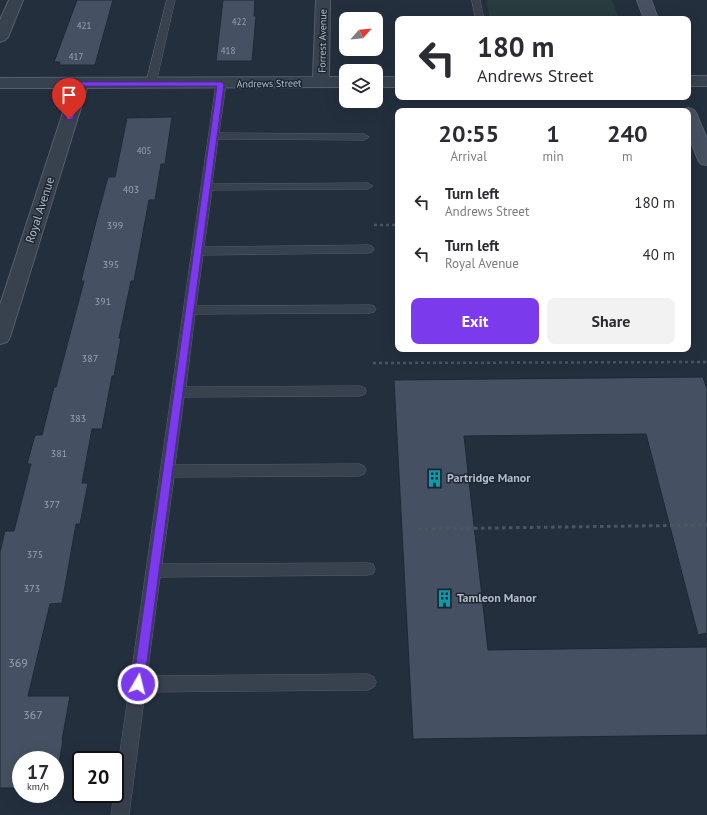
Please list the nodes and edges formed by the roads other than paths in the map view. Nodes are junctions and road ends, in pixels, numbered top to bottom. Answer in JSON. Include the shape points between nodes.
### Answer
{"nodes":[{"id":1,"x":16,"y":0,"type":"edge"},
{"id":2,"x":171,"y":0,"type":"edge"},
{"id":3,"x":323,"y":0,"type":"edge"},
{"id":4,"x":476,"y":0,"type":"edge"},
{"id":5,"x":644,"y":0,"type":"edge"},
{"id":6,"x":479,"y":16,"type":"edge"},
{"id":7,"x":650,"y":16,"type":"edge"},
{"id":8,"x":0,"y":37,"type":"edge"},
{"id":9,"x":691,"y":81,"type":"edge"},
{"id":10,"x":707,"y":81,"type":"edge"},
{"id":11,"x":321,"y":82,"type":"junction"},
{"id":12,"x":339,"y":82,"type":"edge"},
{"id":13,"x":383,"y":82,"type":"edge"},
{"id":14,"x":395,"y":82,"type":"edge"},
{"id":15,"x":0,"y":83,"type":"edge"},
{"id":16,"x":150,"y":83,"type":"junction"},
{"id":17,"x":80,"y":84,"type":"junction"},
{"id":18,"x":221,"y":84,"type":"junction"},
{"id":19,"x":691,"y":119,"type":"edge"},
{"id":20,"x":214,"y":136,"type":"junction"},
{"id":21,"x":364,"y":137,"type":"dead end"},
{"id":22,"x":707,"y":159,"type":"edge"},
{"id":23,"x":368,"y":186,"type":"dead end"},
{"id":24,"x":206,"y":187,"type":"junction"},
{"id":25,"x":368,"y":249,"type":"dead end"},
{"id":26,"x":198,"y":251,"type":"junction"},
{"id":27,"x":370,"y":309,"type":"dead end"},
{"id":28,"x":189,"y":310,"type":"junction"},
{"id":29,"x":0,"y":337,"type":"edge"},
{"id":30,"x":360,"y":391,"type":"dead end"},
{"id":31,"x":178,"y":392,"type":"junction"},
{"id":32,"x":359,"y":470,"type":"dead end"},
{"id":33,"x":167,"y":471,"type":"junction"},
{"id":34,"x":368,"y":569,"type":"dead end"},
{"id":35,"x":154,"y":571,"type":"junction"},
{"id":36,"x":368,"y":682,"type":"dead end"},
{"id":37,"x":138,"y":684,"type":"junction"},
{"id":38,"x":120,"y":815,"type":"edge"}],
"edges":[{"from":1,"to":8,"type":"street"},
{"from":2,"to":16,"type":"lane"},
{"from":3,"to":11,"type":"street","name":"Forrest Avenue"},
{"from":4,"to":6,"type":"lane"},
{"from":5,"to":7,"type":"main road"},
{"from":9,"to":10,"type":"street"},
{"from":11,"to":12,"type":"street","name":"Andrews Street"},
{"from":11,"to":18,"type":"street","name":"Andrews Street"},
{"from":13,"to":14,"type":"street"},
{"from":15,"to":17,"type":"street","name":"Andrews Street"},
{"from":16,"to":17,"type":"street","name":"Andrews Street"},
{"from":16,"to":18,"type":"street","name":"Andrews Street"},
{"from":17,"to":29,"type":"street","name":"Royal Avenue"},
{"from":18,"to":20,"type":"lane"},
{"from":19,"to":22,"type":"main road"},
{"from":20,"to":21,"type":"lane"},
{"from":20,"to":24,"type":"lane"},
{"from":23,"to":24,"type":"lane"},
{"from":24,"to":26,"type":"lane"},
{"from":25,"to":26,"type":"lane"},
{"from":26,"to":28,"type":"lane"},
{"from":27,"to":28,"type":"lane"},
{"from":28,"to":31,"type":"lane"},
{"from":30,"to":31,"type":"lane"},
{"from":31,"to":33,"type":"lane"},
{"from":32,"to":33,"type":"lane"},
{"from":33,"to":35,"type":"lane"},
{"from":34,"to":35,"type":"lane"},
{"from":35,"to":37,"type":"lane"},
{"from":36,"to":37,"type":"lane"},
{"from":37,"to":38,"type":"lane"}]}
